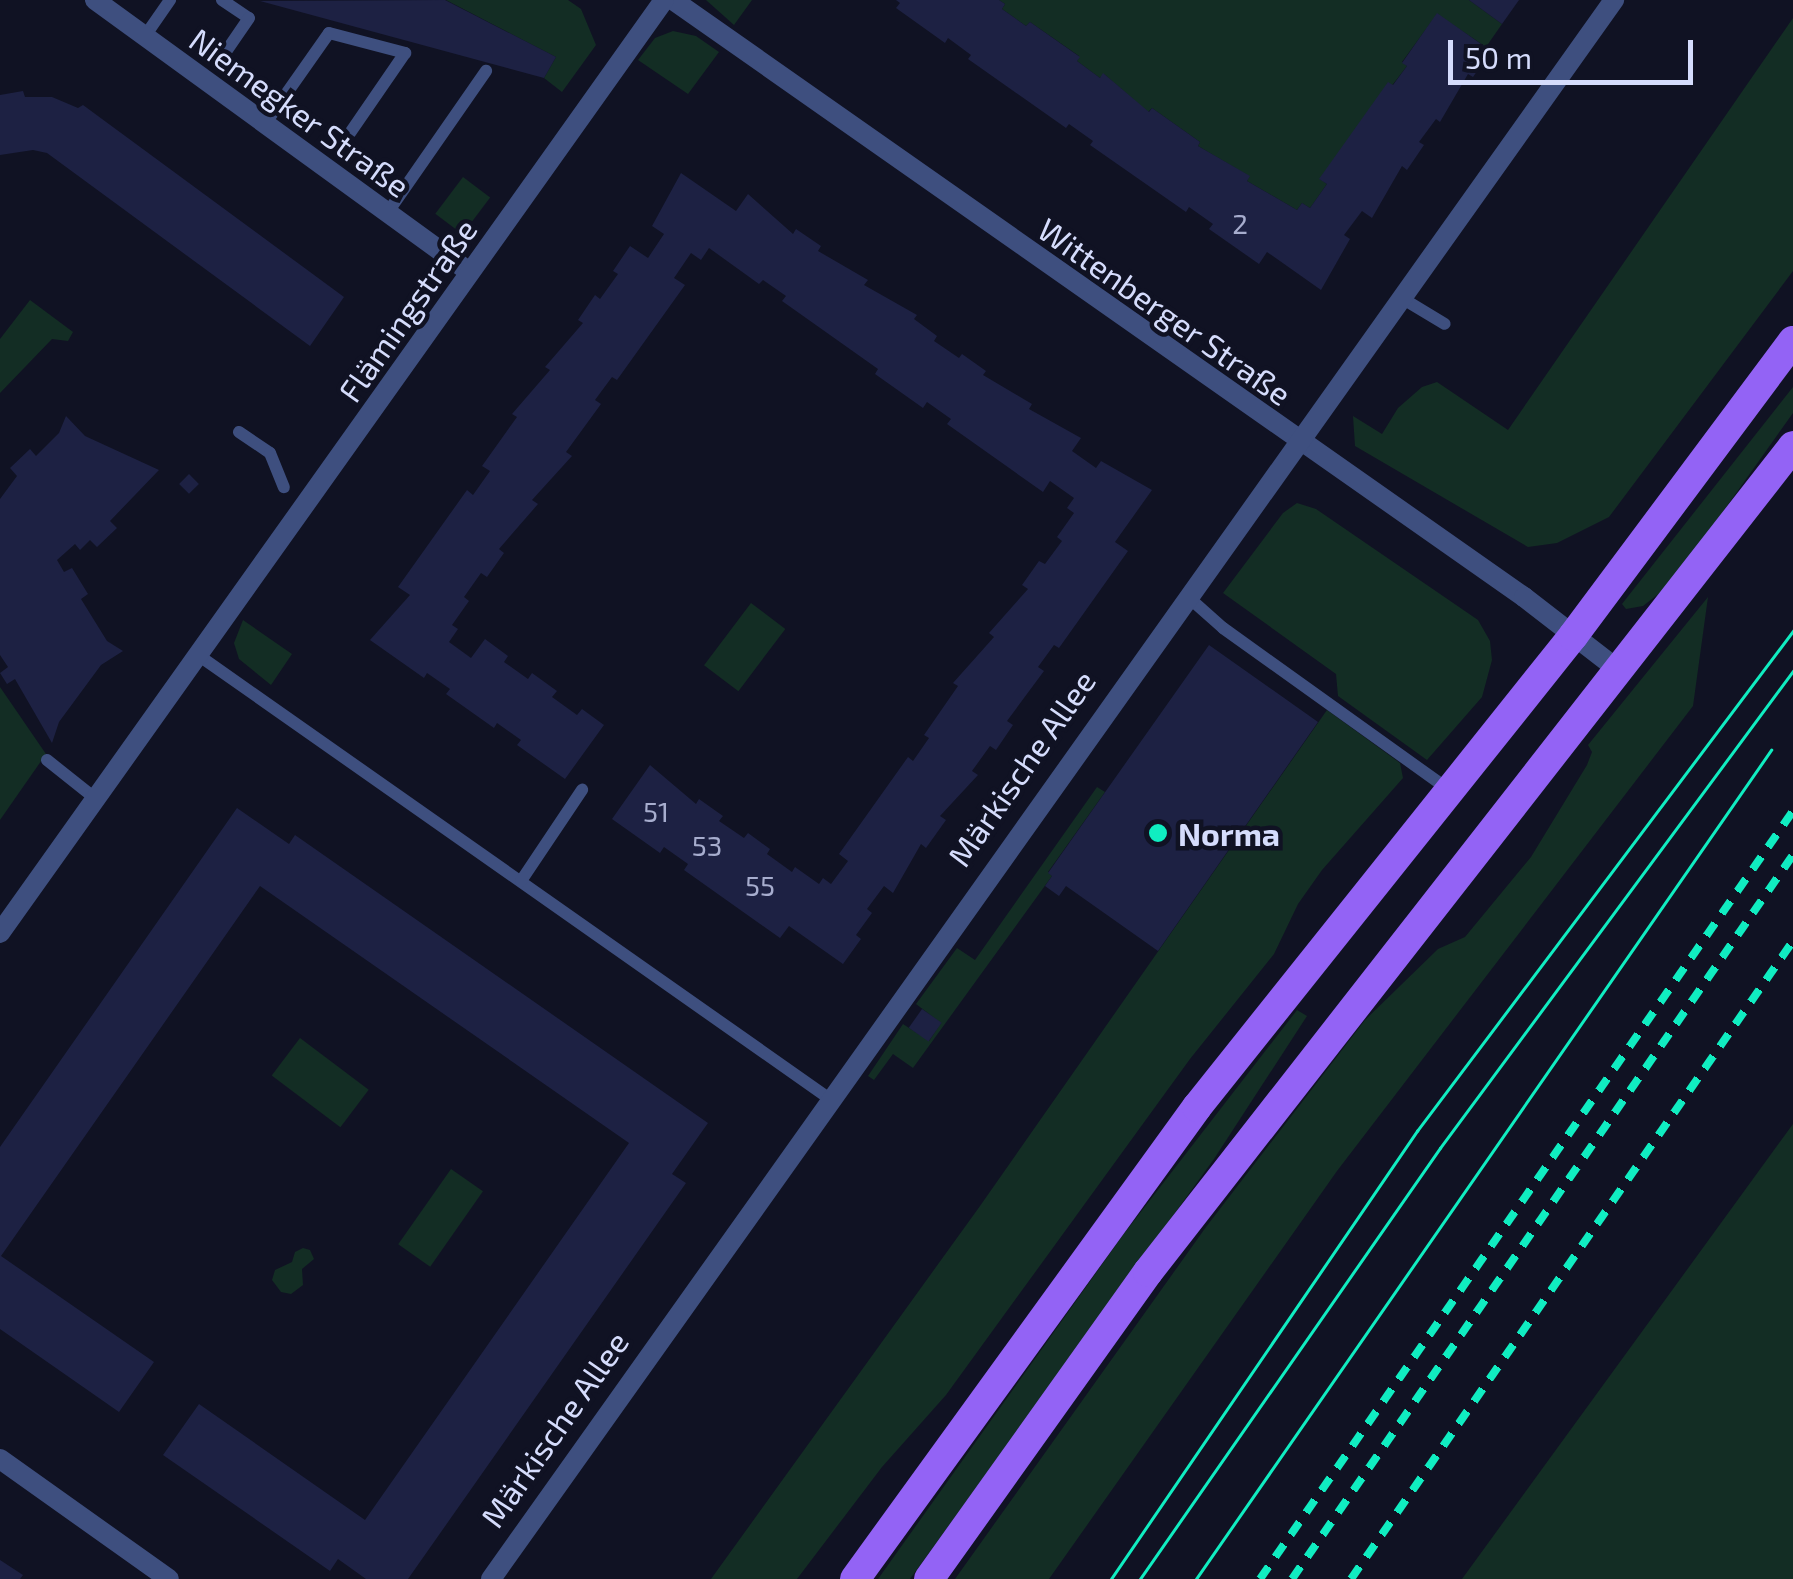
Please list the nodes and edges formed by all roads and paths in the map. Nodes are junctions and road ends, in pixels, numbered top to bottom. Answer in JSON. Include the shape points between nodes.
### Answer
{"nodes":[{"id":1,"x":95,"y":0,"type":"edge"},
{"id":2,"x":170,"y":0,"type":"edge"},
{"id":3,"x":222,"y":0,"type":"edge"},
{"id":4,"x":664,"y":0,"type":"edge"},
{"id":5,"x":673,"y":0,"type":"edge"},
{"id":6,"x":1614,"y":0,"type":"edge"},
{"id":7,"x":145,"y":36,"type":"junction"},
{"id":8,"x":223,"y":56,"type":"dead end"},
{"id":9,"x":486,"y":71,"type":"dead end"},
{"id":10,"x":266,"y":124,"type":"junction"},
{"id":11,"x":350,"y":133,"type":"dead end"},
{"id":12,"x":388,"y":212,"type":"junction"},
{"id":13,"x":470,"y":272,"type":"junction"},
{"id":14,"x":1400,"y":297,"type":"junction"},
{"id":15,"x":1445,"y":324,"type":"dead end"},
{"id":16,"x":1793,"y":341,"type":"edge"},
{"id":17,"x":239,"y":432,"type":"dead end"},
{"id":18,"x":1296,"y":441,"type":"junction"},
{"id":19,"x":1791,"y":449,"type":"edge"},
{"id":20,"x":284,"y":487,"type":"dead end"},
{"id":21,"x":1186,"y":596,"type":"junction"},
{"id":22,"x":1573,"y":636,"type":"junction"},
{"id":23,"x":198,"y":655,"type":"junction"},
{"id":24,"x":1621,"y":672,"type":"junction"},
{"id":25,"x":47,"y":760,"type":"dead end"},
{"id":26,"x":582,"y":790,"type":"dead end"},
{"id":27,"x":1450,"y":790,"type":"junction"},
{"id":28,"x":96,"y":799,"type":"junction"},
{"id":29,"x":521,"y":881,"type":"junction"},
{"id":30,"x":0,"y":934,"type":"edge"},
{"id":31,"x":830,"y":1099,"type":"junction"},
{"id":32,"x":0,"y":1459,"type":"edge"},
{"id":33,"x":169,"y":1579,"type":"edge"},
{"id":34,"x":490,"y":1579,"type":"edge"},
{"id":35,"x":855,"y":1579,"type":"edge"},
{"id":36,"x":930,"y":1579,"type":"edge"}],
"edges":[{"from":1,"to":7,"type":"street","name":"Niemegker Straße"},
{"from":2,"to":7,"type":"lane"},
{"from":3,"to":8,"type":"lane","via":[[249,18]]},
{"from":4,"to":13,"type":"street","name":"Flämingstraße"},
{"from":5,"to":18,"type":"street","name":"Wittenberger Straße"},
{"from":6,"to":14,"type":"street","name":"Märkische Allee"},
{"from":7,"to":10,"type":"street","name":"Niemegker Straße"},
{"from":9,"to":12,"type":"lane"},
{"from":10,"to":11,"type":"lane","via":[[329,34],[406,53]]},
{"from":10,"to":12,"type":"street","name":"Niemegker Straße"},
{"from":12,"to":13,"type":"street","name":"Niemegker Straße"},
{"from":13,"to":23,"type":"street","name":"Flämingstraße"},
{"from":14,"to":15,"type":"lane"},
{"from":14,"to":18,"type":"street","name":"Märkische Allee"},
{"from":16,"to":22,"type":"main road"},
{"from":17,"to":20,"type":"lane","via":[[270,453]]},
{"from":18,"to":21,"type":"street","name":"Märkische Allee"},
{"from":18,"to":22,"type":"street","name":"Wittenberger Straße"},
{"from":19,"to":24,"type":"main road"},
{"from":21,"to":27,"type":"lane"},
{"from":21,"to":31,"type":"street","name":"Märkische Allee"},
{"from":22,"to":24,"type":"street","name":"Wittenberger Straße"},
{"from":22,"to":27,"type":"main road"},
{"from":23,"to":28,"type":"street","name":"Flämingstraße"},
{"from":23,"to":29,"type":"lane"},
{"from":24,"to":36,"type":"main road","via":[[1148,1272]]},
{"from":25,"to":28,"type":"lane"},
{"from":26,"to":29,"type":"lane"},
{"from":27,"to":35,"type":"main road","via":[[1196,1107]]},
{"from":28,"to":30,"type":"street","name":"Flämingstraße"},
{"from":29,"to":31,"type":"lane"},
{"from":31,"to":34,"type":"street","name":"Märkische Allee"},
{"from":32,"to":33,"type":"street"}]}
